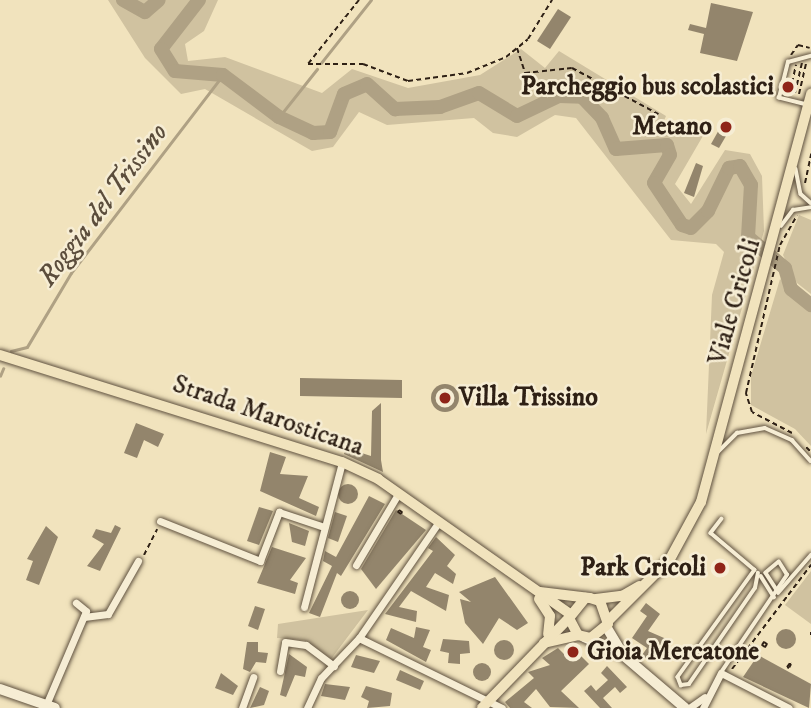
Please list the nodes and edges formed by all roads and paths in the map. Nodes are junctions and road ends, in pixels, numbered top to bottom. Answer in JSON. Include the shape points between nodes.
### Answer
{"nodes":[{"id":1,"x":359,"y":0,"type":"edge"},
{"id":2,"x":552,"y":0,"type":"edge"},
{"id":3,"x":811,"y":41,"type":"edge"},
{"id":4,"x":800,"y":46,"type":"dead end"},
{"id":5,"x":517,"y":47,"type":"junction"},
{"id":6,"x":806,"y":47,"type":"dead end"},
{"id":7,"x":807,"y":57,"type":"edge"},
{"id":8,"x":797,"y":60,"type":"junction"},
{"id":9,"x":790,"y":92,"type":"dead end"},
{"id":10,"x":795,"y":93,"type":"dead end"},
{"id":11,"x":806,"y":98,"type":"edge"},
{"id":12,"x":657,"y":114,"type":"dead end"},
{"id":13,"x":811,"y":154,"type":"edge"},
{"id":14,"x":795,"y":160,"type":"junction"},
{"id":15,"x":789,"y":180,"type":"junction"},
{"id":16,"x":807,"y":192,"type":"dead end"},
{"id":17,"x":811,"y":205,"type":"edge"},
{"id":18,"x":804,"y":213,"type":"dead end"},
{"id":19,"x":781,"y":226,"type":"junction"},
{"id":20,"x":775,"y":247,"type":"junction"},
{"id":21,"x":768,"y":276,"type":"junction"},
{"id":22,"x":0,"y":355,"type":"edge"},
{"id":23,"x":811,"y":452,"type":"edge"},
{"id":24,"x":811,"y":461,"type":"edge"},
{"id":25,"x":342,"y":462,"type":"junction"},
{"id":26,"x":711,"y":470,"type":"junction"},
{"id":27,"x":398,"y":494,"type":"junction"},
{"id":28,"x":722,"y":519,"type":"dead end"},
{"id":29,"x":160,"y":521,"type":"joint"},
{"id":30,"x":438,"y":523,"type":"junction"},
{"id":31,"x":321,"y":526,"type":"junction"},
{"id":32,"x":811,"y":555,"type":"edge"},
{"id":33,"x":138,"y":561,"type":"joint"},
{"id":34,"x":356,"y":565,"type":"dead end"},
{"id":35,"x":811,"y":565,"type":"edge"},
{"id":36,"x":758,"y":573,"type":"junction"},
{"id":37,"x":650,"y":578,"type":"junction"},
{"id":38,"x":532,"y":591,"type":"junction"},
{"id":39,"x":775,"y":594,"type":"junction"},
{"id":40,"x":590,"y":598,"type":"junction"},
{"id":41,"x":76,"y":603,"type":"dead end"},
{"id":42,"x":304,"y":607,"type":"dead end"},
{"id":43,"x":569,"y":616,"type":"junction"},
{"id":44,"x":84,"y":617,"type":"junction"},
{"id":45,"x":608,"y":624,"type":"junction"},
{"id":46,"x":548,"y":634,"type":"junction"},
{"id":47,"x":581,"y":636,"type":"junction"},
{"id":48,"x":359,"y":638,"type":"junction"},
{"id":49,"x":531,"y":653,"type":"junction"},
{"id":50,"x":624,"y":656,"type":"junction"},
{"id":51,"x":334,"y":666,"type":"junction"},
{"id":52,"x":732,"y":670,"type":"dead end"},
{"id":53,"x":280,"y":671,"type":"dead end"},
{"id":54,"x":721,"y":673,"type":"junction"},
{"id":55,"x":253,"y":677,"type":"dead end"},
{"id":56,"x":0,"y":689,"type":"edge"},
{"id":57,"x":705,"y":696,"type":"junction"},
{"id":58,"x":486,"y":704,"type":"edge"},
{"id":59,"x":686,"y":705,"type":"edge"},
{"id":60,"x":51,"y":707,"type":"edge"},
{"id":61,"x":242,"y":708,"type":"edge"},
{"id":62,"x":307,"y":708,"type":"edge"},
{"id":63,"x":502,"y":708,"type":"edge"},
{"id":64,"x":702,"y":708,"type":"edge"},
{"id":65,"x":789,"y":708,"type":"edge"}],
"edges":[{"from":1,"to":5,"type":"path","via":[[308,64],[363,64],[396,79],[421,81],[484,68]]},
{"from":2,"to":5,"type":"path"},
{"from":3,"to":7,"type":"path"},
{"from":4,"to":8,"type":"path"},
{"from":5,"to":12,"type":"path","via":[[525,73],[572,68]]},
{"from":6,"to":7,"type":"path"},
{"from":7,"to":8,"type":"lane"},
{"from":7,"to":10,"type":"path"},
{"from":7,"to":11,"type":"path"},
{"from":8,"to":9,"type":"path"},
{"from":8,"to":11,"type":"lane","via":[[788,62],[779,98]]},
{"from":11,"to":14,"type":"main road","name":"Viale Cricoli"},
{"from":13,"to":16,"type":"path"},
{"from":14,"to":15,"type":"main road","name":"Viale Cricoli"},
{"from":14,"to":17,"type":"lane","via":[[797,183]]},
{"from":15,"to":19,"type":"main road","name":"Viale Cricoli"},
{"from":15,"to":20,"type":"main road","name":"Viale Cricoli"},
{"from":17,"to":19,"type":"lane","via":[[793,210]]},
{"from":18,"to":20,"type":"path","via":[[794,218]]},
{"from":19,"to":20,"type":"main road","name":"Viale Cricoli"},
{"from":20,"to":21,"type":"main road","name":"Viale Cricoli"},
{"from":20,"to":21,"type":"path"},
{"from":21,"to":23,"type":"path","via":[[747,400],[752,412],[786,427]]},
{"from":21,"to":26,"type":"main road","name":"Viale Cricoli"},
{"from":22,"to":25,"type":"main road","name":"Strada Marosticana"},
{"from":24,"to":26,"type":"lane","via":[[780,432],[751,428],[727,440]]},
{"from":25,"to":27,"type":"main road","name":"Strada Marosticana"},
{"from":25,"to":31,"type":"street"},
{"from":26,"to":37,"type":"main road","name":"Viale Cricoli","via":[[691,526]]},
{"from":27,"to":30,"type":"main road","name":"Strada Marosticana"},
{"from":27,"to":34,"type":"street"},
{"from":28,"to":36,"type":"lane","via":[[711,533]]},
{"from":29,"to":31,"type":"street","via":[[254,561],[263,560],[279,512]]},
{"from":29,"to":33,"type":"path"},
{"from":30,"to":38,"type":"main road","name":"Strada Marosticana"},
{"from":30,"to":48,"type":"street"},
{"from":31,"to":42,"type":"street","via":[[317,573]]},
{"from":32,"to":39,"type":"lane"},
{"from":33,"to":44,"type":"street","via":[[108,614]]},
{"from":35,"to":52,"type":"path"},
{"from":36,"to":36,"type":"lane","via":[[678,677],[681,685],[689,684],[748,599]]},
{"from":36,"to":39,"type":"lane"},
{"from":37,"to":40,"type":"main road","name":"Viale Cricoli","via":[[622,596]]},
{"from":37,"to":45,"type":"main road","name":"Viale Cricoli"},
{"from":38,"to":40,"type":"main road","name":"Strada Marosticana"},
{"from":38,"to":43,"type":"main road","name":"Strada Marosticana"},
{"from":38,"to":46,"type":"main road","name":"Strada Marosticana","via":[[549,613]]},
{"from":39,"to":39,"type":"lane","via":[[766,573],[776,562],[788,570]]},
{"from":39,"to":54,"type":"lane"},
{"from":40,"to":43,"type":"main road"},
{"from":40,"to":45,"type":"main road"},
{"from":41,"to":44,"type":"street","via":[[85,607]]},
{"from":43,"to":46,"type":"main road"},
{"from":43,"to":47,"type":"main road"},
{"from":44,"to":60,"type":"street"},
{"from":45,"to":47,"type":"main road"},
{"from":45,"to":50,"type":"main road"},
{"from":46,"to":49,"type":"main road"},
{"from":47,"to":49,"type":"main road","via":[[551,638]]},
{"from":47,"to":50,"type":"main road"},
{"from":48,"to":51,"type":"street"},
{"from":48,"to":58,"type":"street"},
{"from":49,"to":58,"type":"main road"},
{"from":50,"to":59,"type":"main road"},
{"from":51,"to":53,"type":"street","via":[[306,645],[285,642]]},
{"from":51,"to":62,"type":"street"},
{"from":54,"to":57,"type":"street"},
{"from":54,"to":65,"type":"street"},
{"from":55,"to":61,"type":"street"},
{"from":56,"to":60,"type":"main road"},
{"from":57,"to":59,"type":"street"},
{"from":57,"to":64,"type":"street"},
{"from":58,"to":63,"type":"street"}]}
